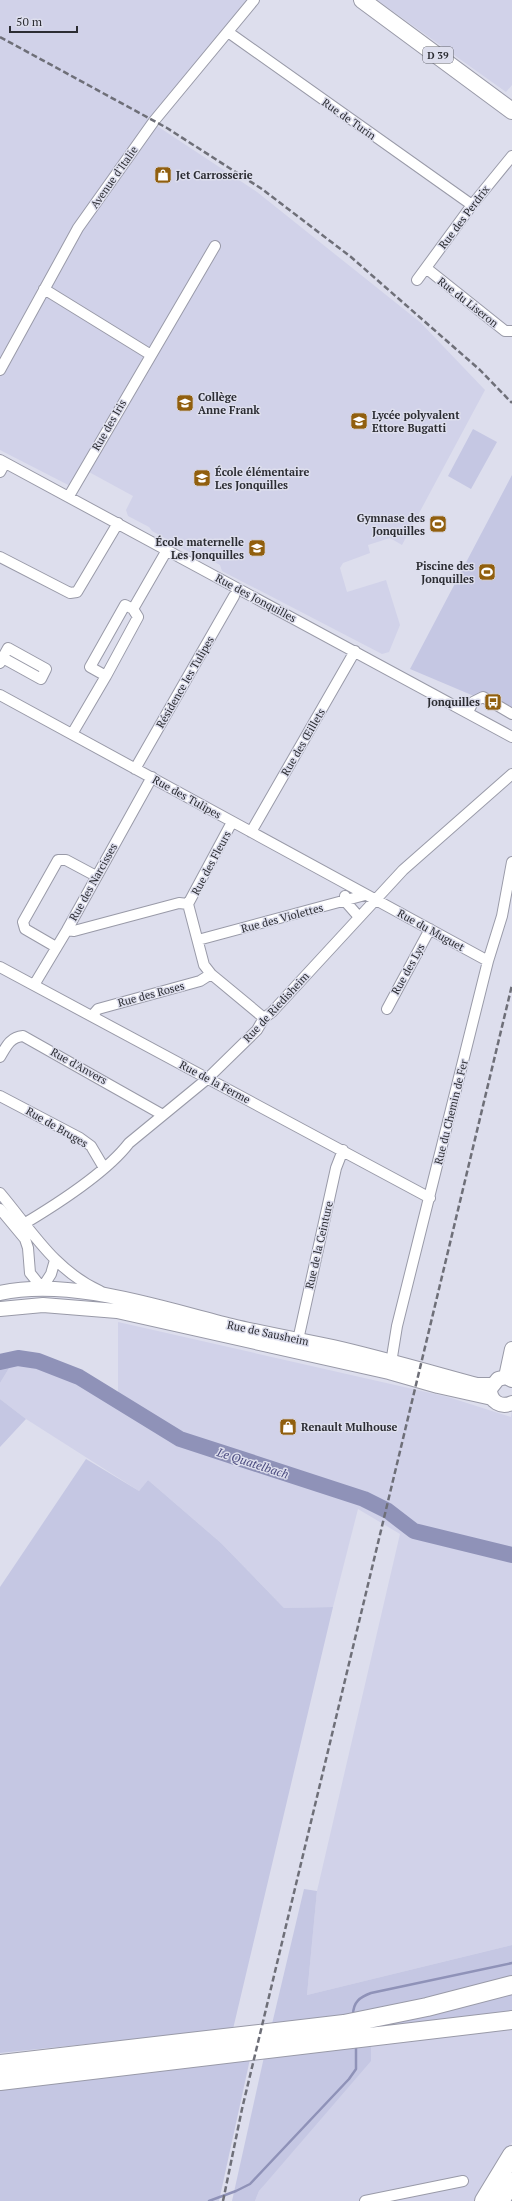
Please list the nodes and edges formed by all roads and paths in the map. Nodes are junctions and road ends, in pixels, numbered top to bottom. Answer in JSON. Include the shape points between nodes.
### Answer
{"nodes":[{"id":1,"x":254,"y":0,"type":"edge"},
{"id":2,"x":362,"y":0,"type":"edge"},
{"id":3,"x":377,"y":0,"type":"edge"},
{"id":4,"x":228,"y":32,"type":"junction"},
{"id":5,"x":512,"y":100,"type":"edge"},
{"id":6,"x":512,"y":111,"type":"edge"},
{"id":7,"x":512,"y":156,"type":"edge"},
{"id":8,"x":472,"y":205,"type":"junction"},
{"id":9,"x":215,"y":246,"type":"dead end"},
{"id":10,"x":426,"y":268,"type":"junction"},
{"id":11,"x":417,"y":280,"type":"dead end"},
{"id":12,"x":44,"y":289,"type":"junction"},
{"id":13,"x":512,"y":331,"type":"edge"},
{"id":14,"x":151,"y":354,"type":"junction"},
{"id":15,"x":0,"y":370,"type":"edge"},
{"id":16,"x":2,"y":465,"type":"edge"},
{"id":17,"x":69,"y":496,"type":"junction"},
{"id":18,"x":118,"y":523,"type":"junction"},
{"id":19,"x":167,"y":550,"type":"junction"},
{"id":20,"x":0,"y":557,"type":"edge"},
{"id":21,"x":234,"y":596,"type":"dead end"},
{"id":22,"x":133,"y":609,"type":"junction"},
{"id":23,"x":355,"y":651,"type":"junction"},
{"id":24,"x":106,"y":676,"type":"junction"},
{"id":25,"x":0,"y":695,"type":"edge"},
{"id":26,"x":468,"y":712,"type":"junction"},
{"id":27,"x":512,"y":714,"type":"edge"},
{"id":28,"x":72,"y":734,"type":"junction"},
{"id":29,"x":512,"y":737,"type":"edge"},
{"id":30,"x":135,"y":769,"type":"junction"},
{"id":31,"x":512,"y":774,"type":"edge"},
{"id":32,"x":152,"y":777,"type":"junction"},
{"id":33,"x":232,"y":822,"type":"junction"},
{"id":34,"x":251,"y":832,"type":"junction"},
{"id":35,"x":512,"y":862,"type":"edge"},
{"id":36,"x":96,"y":876,"type":"junction"},
{"id":37,"x":345,"y":884,"type":"junction"},
{"id":38,"x":365,"y":895,"type":"junction"},
{"id":39,"x":375,"y":900,"type":"junction"},
{"id":40,"x":345,"y":901,"type":"junction"},
{"id":41,"x":188,"y":904,"type":"junction"},
{"id":42,"x":359,"y":917,"type":"junction"},
{"id":43,"x":430,"y":929,"type":"junction"},
{"id":44,"x":67,"y":930,"type":"junction"},
{"id":45,"x":198,"y":940,"type":"junction"},
{"id":46,"x":56,"y":947,"type":"junction"},
{"id":47,"x":488,"y":961,"type":"junction"},
{"id":48,"x":0,"y":967,"type":"edge"},
{"id":49,"x":212,"y":974,"type":"junction"},
{"id":50,"x":34,"y":985,"type":"junction"},
{"id":51,"x":387,"y":1009,"type":"dead end"},
{"id":52,"x":92,"y":1016,"type":"junction"},
{"id":53,"x":264,"y":1018,"type":"junction"},
{"id":54,"x":0,"y":1057,"type":"edge"},
{"id":55,"x":207,"y":1079,"type":"junction"},
{"id":56,"x":0,"y":1096,"type":"edge"},
{"id":57,"x":163,"y":1115,"type":"junction"},
{"id":58,"x":343,"y":1150,"type":"junction"},
{"id":59,"x":104,"y":1168,"type":"junction"},
{"id":60,"x":0,"y":1193,"type":"edge"},
{"id":61,"x":430,"y":1198,"type":"junction"},
{"id":62,"x":0,"y":1209,"type":"edge"},
{"id":63,"x":21,"y":1226,"type":"junction"},
{"id":64,"x":54,"y":1260,"type":"junction"},
{"id":65,"x":42,"y":1288,"type":"junction"},
{"id":66,"x":0,"y":1293,"type":"edge"},
{"id":67,"x":117,"y":1298,"type":"junction"},
{"id":68,"x":43,"y":1305,"type":"junction"},
{"id":69,"x":0,"y":1309,"type":"edge"},
{"id":70,"x":296,"y":1345,"type":"junction"},
{"id":71,"x":512,"y":1349,"type":"edge"},
{"id":72,"x":390,"y":1367,"type":"junction"},
{"id":73,"x":509,"y":1379,"type":"edge"},
{"id":74,"x":492,"y":1391,"type":"junction"},
{"id":75,"x":512,"y":1403,"type":"edge"},
{"id":76,"x":512,"y":1985,"type":"edge"},
{"id":77,"x":512,"y":2020,"type":"edge"},
{"id":78,"x":366,"y":2029,"type":"junction"},
{"id":79,"x":345,"y":2032,"type":"junction"},
{"id":80,"x":0,"y":2064,"type":"edge"},
{"id":81,"x":0,"y":2081,"type":"edge"},
{"id":82,"x":512,"y":2155,"type":"edge"},
{"id":83,"x":463,"y":2181,"type":"dead end"},
{"id":84,"x":512,"y":2182,"type":"edge"},
{"id":85,"x":365,"y":2201,"type":"edge"},
{"id":86,"x":484,"y":2201,"type":"edge"},
{"id":87,"x":500,"y":2201,"type":"edge"}],
"edges":[{"from":1,"to":4,"type":"street","name":"Avenue d'Italie"},
{"from":2,"to":6,"type":"main road","number":"D 39"},
{"from":3,"to":5,"type":"main road","number":"D 39"},
{"from":4,"to":8,"type":"street","name":"Rue de Turin"},
{"from":4,"to":12,"type":"street","name":"Avenue d'Italie","via":[[154,121],[78,228]]},
{"from":7,"to":8,"type":"street","name":"Rue des Perdrix"},
{"from":8,"to":10,"type":"street","name":"Rue des Perdrix"},
{"from":9,"to":14,"type":"street","name":"Rue des Iris"},
{"from":10,"to":11,"type":"street","name":"Rue des Perdrix"},
{"from":10,"to":13,"type":"street","name":"Rue du Liseron","via":[[505,331]]},
{"from":12,"to":14,"type":"street"},
{"from":12,"to":15,"type":"street","name":"Avenue d'Italie"},
{"from":14,"to":17,"type":"street","name":"Rue des Iris"},
{"from":16,"to":17,"type":"street","name":"Rue des Jonquilles"},
{"from":17,"to":18,"type":"street","name":"Rue des Jonquilles"},
{"from":18,"to":19,"type":"street","name":"Rue des Jonquilles"},
{"from":18,"to":20,"type":"street","via":[[78,592],[70,593]]},
{"from":19,"to":22,"type":"street"},
{"from":19,"to":23,"type":"street","name":"Rue des Jonquilles"},
{"from":21,"to":30,"type":"street","name":"Résidence les Tulipes"},
{"from":22,"to":24,"type":"street","via":[[138,617]]},
{"from":22,"to":24,"type":"street","via":[[125,605],[90,667]]},
{"from":23,"to":26,"type":"street","name":"Rue des Jonquilles"},
{"from":23,"to":34,"type":"street","name":"Rue des Œillets"},
{"from":24,"to":28,"type":"street"},
{"from":25,"to":28,"type":"street","name":"Rue des Tulipes"},
{"from":26,"to":27,"type":"street","via":[[473,702],[483,697]]},
{"from":26,"to":29,"type":"street","name":"Rue des Jonquilles"},
{"from":28,"to":30,"type":"street","name":"Rue des Tulipes"},
{"from":30,"to":32,"type":"street","name":"Rue des Tulipes"},
{"from":31,"to":39,"type":"street","name":"Rue de Riedisheim","via":[[403,870]]},
{"from":32,"to":33,"type":"street","name":"Rue des Tulipes"},
{"from":32,"to":36,"type":"street","name":"Rue des Narcisses"},
{"from":33,"to":34,"type":"street","name":"Rue des Tulipes"},
{"from":33,"to":41,"type":"street","name":"Rue des Fleurs"},
{"from":34,"to":37,"type":"street","name":"Rue des Tulipes"},
{"from":35,"to":47,"type":"street","name":"Rue du Chemin de Fer","via":[[502,916]]},
{"from":36,"to":44,"type":"street","name":"Rue des Narcisses"},
{"from":36,"to":46,"type":"street","via":[[66,860],[58,860],[23,922],[25,929]]},
{"from":37,"to":38,"type":"street","name":"Rue des Tulipes"},
{"from":37,"to":40,"type":"street"},
{"from":38,"to":39,"type":"street","name":"Rue des Tulipes"},
{"from":38,"to":40,"type":"street","name":"Rue des Violettes"},
{"from":39,"to":42,"type":"street","name":"Rue de Riedisheim"},
{"from":39,"to":43,"type":"street","name":"Rue du Muguet"},
{"from":40,"to":42,"type":"street"},
{"from":40,"to":45,"type":"street","name":"Rue des Violettes"},
{"from":41,"to":44,"type":"street","via":[[179,903],[74,931]]},
{"from":41,"to":45,"type":"street","name":"Rue des Fleurs"},
{"from":42,"to":53,"type":"street","name":"Rue de Riedisheim"},
{"from":43,"to":47,"type":"street","name":"Rue du Muguet"},
{"from":43,"to":51,"type":"street","name":"Rue des Lys"},
{"from":44,"to":46,"type":"street","name":"Rue des Narcisses"},
{"from":45,"to":49,"type":"street","name":"Rue des Fleurs","via":[[204,965]]},
{"from":46,"to":50,"type":"street","name":"Rue des Narcisses"},
{"from":47,"to":61,"type":"street","name":"Rue du Chemin de Fer"},
{"from":48,"to":50,"type":"street","name":"Rue de la Ferme"},
{"from":49,"to":52,"type":"street","name":"Rue des Roses","via":[[200,981],[98,1009]]},
{"from":49,"to":53,"type":"street","name":"Rue des Fleurs"},
{"from":50,"to":52,"type":"street","name":"Rue de la Ferme"},
{"from":52,"to":55,"type":"street","name":"Rue de la Ferme"},
{"from":53,"to":55,"type":"street","name":"Rue de Riedisheim","via":[[257,1030]]},
{"from":54,"to":57,"type":"street","name":"Rue d'Anvers","via":[[9,1041],[17,1036],[24,1036]]},
{"from":55,"to":57,"type":"street","name":"Rue de Riedisheim"},
{"from":55,"to":58,"type":"street","name":"Rue de la Ferme"},
{"from":56,"to":59,"type":"street","name":"Rue de Bruges","via":[[80,1138],[91,1146]]},
{"from":57,"to":59,"type":"street","name":"Rue de Riedisheim"},
{"from":58,"to":61,"type":"street","name":"Rue de la Ferme"},
{"from":58,"to":70,"type":"street","name":"Rue de la Ceinture","via":[[336,1168]]},
{"from":59,"to":63,"type":"street","name":"Rue de Riedisheim"},
{"from":60,"to":63,"type":"street"},
{"from":61,"to":72,"type":"street","name":"Rue du Chemin de Fer","via":[[397,1326]]},
{"from":62,"to":63,"type":"street"},
{"from":63,"to":64,"type":"street"},
{"from":63,"to":65,"type":"street","via":[[28,1248],[30,1273]]},
{"from":64,"to":65,"type":"street","via":[[51,1274]]},
{"from":64,"to":67,"type":"street","via":[[82,1282]]},
{"from":65,"to":66,"type":"main road","name":"Rue de Sausheim"},
{"from":65,"to":67,"type":"main road","name":"Rue de Sausheim"},
{"from":65,"to":68,"type":"street"},
{"from":67,"to":70,"type":"main road","name":"Rue de Sausheim"},
{"from":68,"to":69,"type":"main road","name":"Rue de Sausheim"},
{"from":68,"to":70,"type":"main road","name":"Rue de Sausheim","via":[[117,1311]]},
{"from":70,"to":72,"type":"main road","name":"Rue de Sausheim"},
{"from":71,"to":73,"type":"main road"},
{"from":72,"to":74,"type":"main road","name":"Rue de Sausheim","via":[[477,1385]]},
{"from":73,"to":74,"type":"main road","via":[[498,1379]]},
{"from":74,"to":75,"type":"main road","name":"Rue de Sausheim","via":[[502,1405]]},
{"from":76,"to":78,"type":"highway","via":[[427,2007]]},
{"from":77,"to":78,"type":"highway"},
{"from":78,"to":79,"type":"highway"},
{"from":79,"to":80,"type":"highway"},
{"from":79,"to":81,"type":"highway"},
{"from":82,"to":86,"type":"highway"},
{"from":83,"to":85,"type":"street"},
{"from":84,"to":87,"type":"highway"}]}
